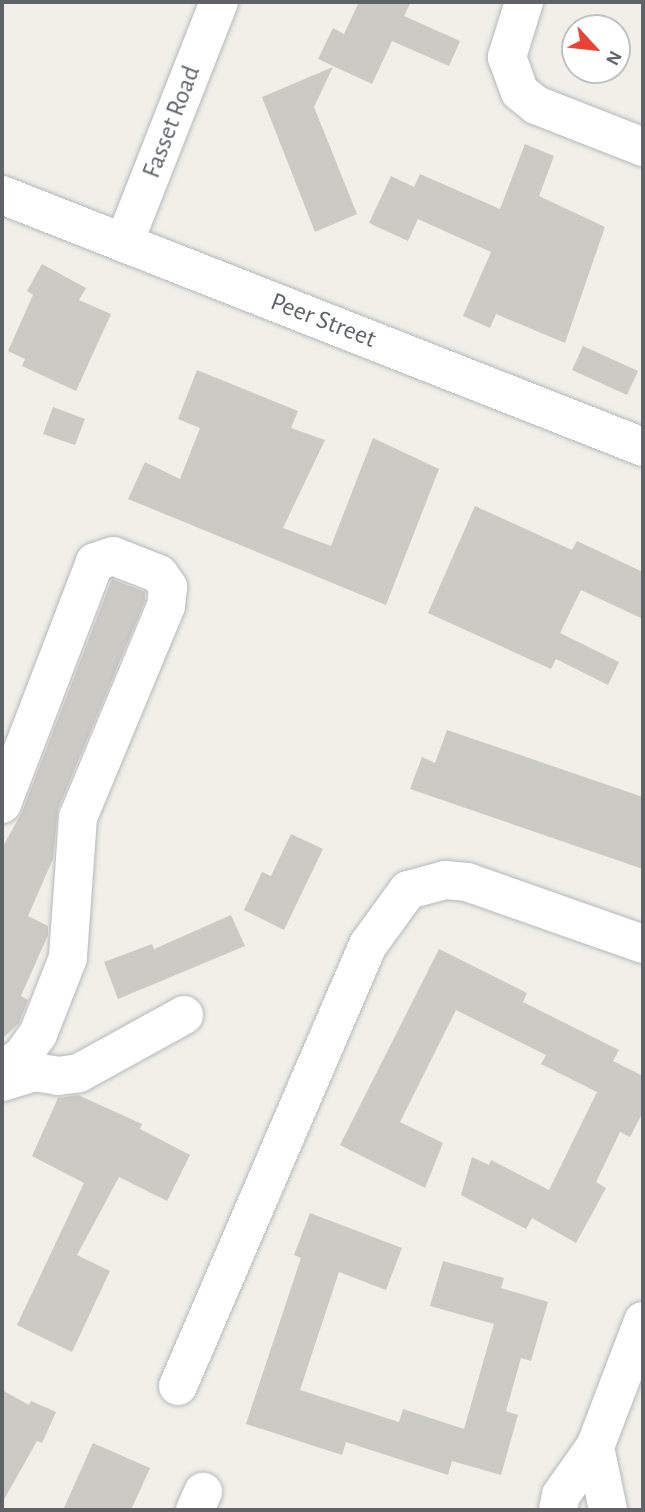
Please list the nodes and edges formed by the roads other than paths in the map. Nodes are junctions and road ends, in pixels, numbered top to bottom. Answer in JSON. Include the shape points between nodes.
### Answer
{"nodes":[{"id":1,"x":219,"y":2,"type":"edge"},
{"id":2,"x":524,"y":2,"type":"edge"},
{"id":3,"x":643,"y":147,"type":"edge"},
{"id":4,"x":2,"y":195,"type":"edge"},
{"id":5,"x":124,"y":243,"type":"junction"},
{"id":6,"x":643,"y":447,"type":"edge"},
{"id":7,"x":2,"y":804,"type":"edge"},
{"id":8,"x":643,"y":944,"type":"edge"},
{"id":9,"x":184,"y":1015,"type":"dead end"},
{"id":10,"x":2,"y":1070,"type":"edge"},
{"id":11,"x":2,"y":1082,"type":"edge"},
{"id":12,"x":643,"y":1321,"type":"edge"},
{"id":13,"x":178,"y":1386,"type":"dead end"},
{"id":14,"x":596,"y":1447,"type":"junction"},
{"id":15,"x":558,"y":1510,"type":"edge"},
{"id":16,"x":608,"y":1510,"type":"edge"}],
"edges":[{"from":1,"to":5,"type":"street","name":"Fasset Road"},
{"from":2,"to":3,"type":"street","via":[[507,57],[520,92],[536,105]]},
{"from":4,"to":5,"type":"street","name":"Peer Street"},
{"from":5,"to":6,"type":"street","name":"Peer Street"},
{"from":7,"to":10,"type":"street","via":[[95,562],[113,556],[159,574],[168,587],[166,606],[78,817],[68,958],[38,1034],[21,1057]]},
{"from":8,"to":13,"type":"street","via":[[467,882],[445,880],[408,890],[389,910],[369,945]]},
{"from":9,"to":11,"type":"street","via":[[79,1073],[34,1072]]},
{"from":12,"to":14,"type":"street"},
{"from":14,"to":15,"type":"street","via":[[561,1495]]},
{"from":14,"to":16,"type":"street"}]}
